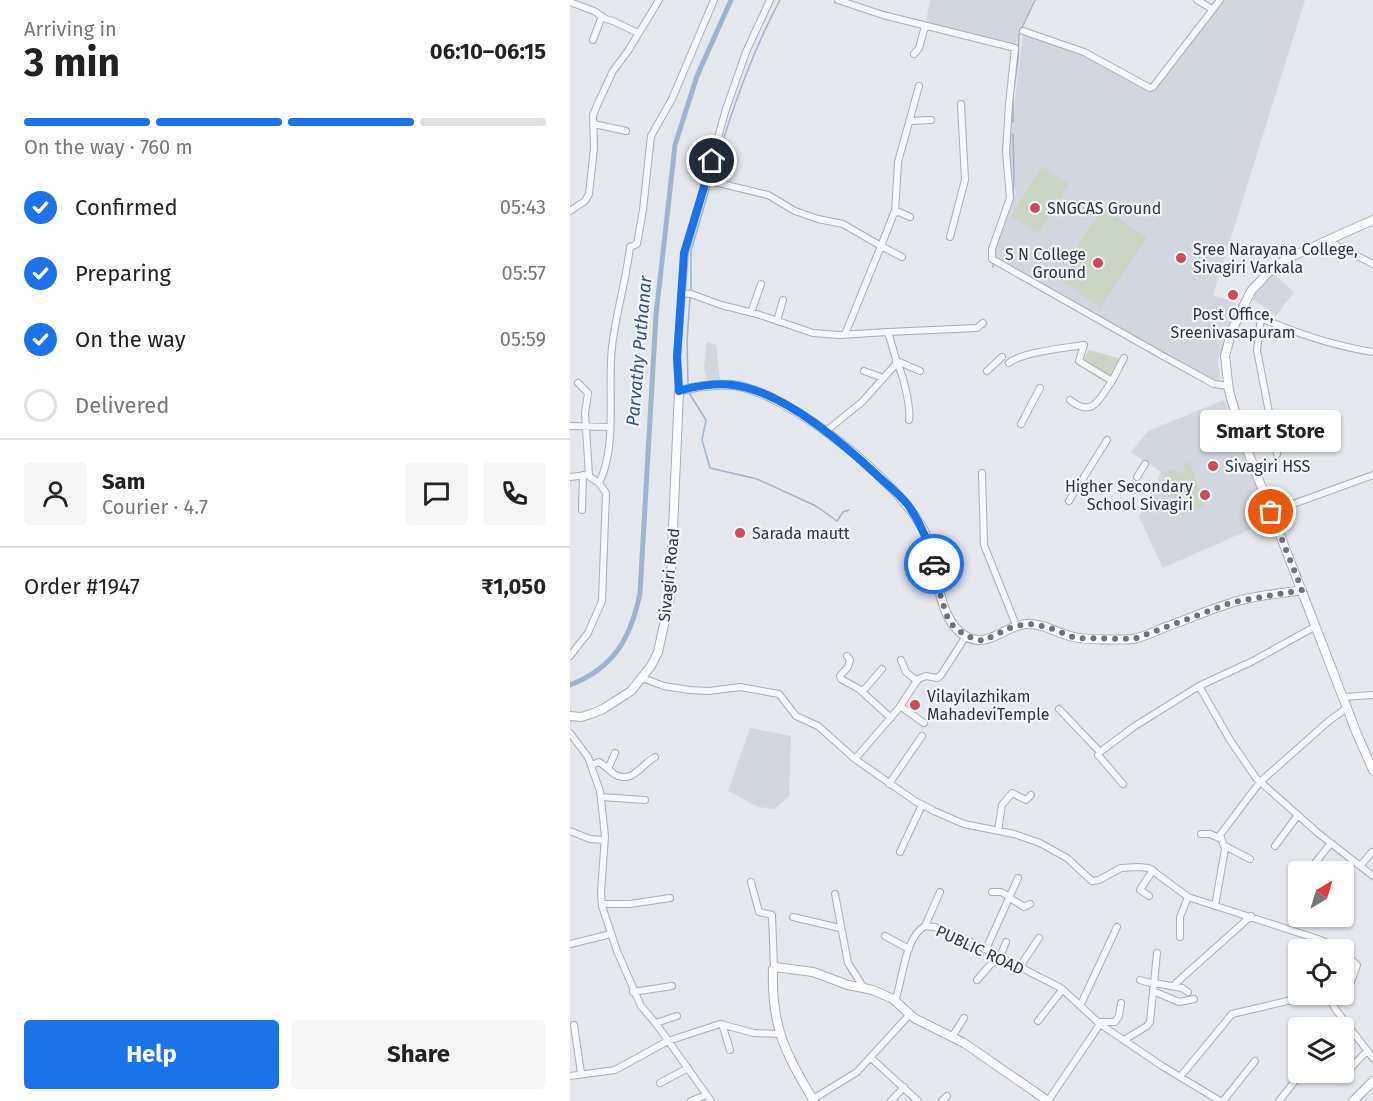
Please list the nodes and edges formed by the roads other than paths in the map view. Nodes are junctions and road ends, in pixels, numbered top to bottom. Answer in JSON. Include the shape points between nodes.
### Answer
{"nodes":[{"id":1,"x":714,"y":0,"type":"edge"},
{"id":2,"x":770,"y":0,"type":"edge"},
{"id":3,"x":838,"y":0,"type":"edge"},
{"id":4,"x":1197,"y":0,"type":"edge"},
{"id":5,"x":1220,"y":0,"type":"edge"},
{"id":6,"x":657,"y":1,"type":"edge"},
{"id":7,"x":570,"y":2,"type":"edge"},
{"id":8,"x":1212,"y":9,"type":"junction"},
{"id":9,"x":602,"y":16,"type":"junction"},
{"id":10,"x":925,"y":26,"type":"junction"},
{"id":11,"x":1023,"y":31,"type":"dead end"},
{"id":12,"x":638,"y":33,"type":"junction"},
{"id":13,"x":594,"y":40,"type":"dead end"},
{"id":14,"x":914,"y":54,"type":"dead end"},
{"id":15,"x":919,"y":86,"type":"dead end"},
{"id":16,"x":961,"y":104,"type":"dead end"},
{"id":17,"x":931,"y":120,"type":"dead end"},
{"id":18,"x":909,"y":121,"type":"junction"},
{"id":19,"x":594,"y":124,"type":"junction"},
{"id":20,"x":626,"y":131,"type":"dead end"},
{"id":21,"x":706,"y":180,"type":"junction"},
{"id":22,"x":570,"y":211,"type":"edge"},
{"id":23,"x":895,"y":212,"type":"junction"},
{"id":24,"x":910,"y":217,"type":"dead end"},
{"id":25,"x":1373,"y":220,"type":"edge"},
{"id":26,"x":950,"y":237,"type":"dead end"},
{"id":27,"x":1328,"y":241,"type":"junction"},
{"id":28,"x":881,"y":246,"type":"junction"},
{"id":29,"x":902,"y":257,"type":"dead end"},
{"id":30,"x":1373,"y":264,"type":"edge"},
{"id":31,"x":761,"y":285,"type":"dead end"},
{"id":32,"x":682,"y":293,"type":"junction"},
{"id":33,"x":783,"y":300,"type":"dead end"},
{"id":34,"x":1243,"y":310,"type":"junction"},
{"id":35,"x":751,"y":313,"type":"junction"},
{"id":36,"x":1261,"y":318,"type":"junction"},
{"id":37,"x":777,"y":321,"type":"junction"},
{"id":38,"x":983,"y":323,"type":"dead end"},
{"id":39,"x":846,"y":332,"type":"dead end"},
{"id":40,"x":888,"y":332,"type":"junction"},
{"id":41,"x":1373,"y":352,"type":"edge"},
{"id":42,"x":1002,"y":357,"type":"dead end"},
{"id":43,"x":1124,"y":358,"type":"dead end"},
{"id":44,"x":896,"y":361,"type":"junction"},
{"id":45,"x":1009,"y":363,"type":"dead end"},
{"id":46,"x":864,"y":371,"type":"dead end"},
{"id":47,"x":920,"y":371,"type":"dead end"},
{"id":48,"x":987,"y":371,"type":"dead end"},
{"id":49,"x":883,"y":378,"type":"junction"},
{"id":50,"x":1112,"y":381,"type":"junction"},
{"id":51,"x":578,"y":383,"type":"dead end"},
{"id":52,"x":1228,"y":386,"type":"junction"},
{"id":53,"x":1040,"y":388,"type":"dead end"},
{"id":54,"x":683,"y":390,"type":"junction"},
{"id":55,"x":1070,"y":400,"type":"dead end"},
{"id":56,"x":909,"y":420,"type":"dead end"},
{"id":57,"x":1021,"y":424,"type":"dead end"},
{"id":58,"x":570,"y":426,"type":"edge"},
{"id":59,"x":586,"y":426,"type":"junction"},
{"id":60,"x":609,"y":427,"type":"junction"},
{"id":61,"x":825,"y":432,"type":"junction"},
{"id":62,"x":1107,"y":440,"type":"dead end"},
{"id":63,"x":1277,"y":454,"type":"dead end"},
{"id":64,"x":1145,"y":464,"type":"dead end"},
{"id":65,"x":982,"y":473,"type":"dead end"},
{"id":66,"x":586,"y":475,"type":"junction"},
{"id":67,"x":1373,"y":476,"type":"edge"},
{"id":68,"x":570,"y":477,"type":"edge"},
{"id":69,"x":1137,"y":477,"type":"dead end"},
{"id":70,"x":599,"y":483,"type":"junction"},
{"id":71,"x":1069,"y":501,"type":"dead end"},
{"id":72,"x":582,"y":510,"type":"dead end"},
{"id":73,"x":1271,"y":512,"type":"junction"},
{"id":74,"x":1302,"y":590,"type":"junction"},
{"id":75,"x":1016,"y":625,"type":"junction"},
{"id":76,"x":1316,"y":626,"type":"junction"},
{"id":77,"x":966,"y":636,"type":"junction"},
{"id":78,"x":570,"y":656,"type":"edge"},
{"id":79,"x":847,"y":656,"type":"dead end"},
{"id":80,"x":901,"y":660,"type":"dead end"},
{"id":81,"x":882,"y":669,"type":"dead end"},
{"id":82,"x":642,"y":678,"type":"junction"},
{"id":83,"x":916,"y":681,"type":"junction"},
{"id":84,"x":1199,"y":686,"type":"junction"},
{"id":85,"x":863,"y":692,"type":"junction"},
{"id":86,"x":1373,"y":695,"type":"edge"},
{"id":87,"x":1342,"y":697,"type":"junction"},
{"id":88,"x":900,"y":706,"type":"junction"},
{"id":89,"x":1347,"y":708,"type":"junction"},
{"id":90,"x":1059,"y":709,"type":"dead end"},
{"id":91,"x":570,"y":716,"type":"edge"},
{"id":92,"x":891,"y":718,"type":"junction"},
{"id":93,"x":924,"y":723,"type":"dead end"},
{"id":94,"x":570,"y":733,"type":"edge"},
{"id":95,"x":922,"y":736,"type":"dead end"},
{"id":96,"x":1100,"y":752,"type":"junction"},
{"id":97,"x":615,"y":753,"type":"dead end"},
{"id":98,"x":655,"y":757,"type":"dead end"},
{"id":99,"x":855,"y":759,"type":"junction"},
{"id":100,"x":592,"y":765,"type":"junction"},
{"id":101,"x":608,"y":769,"type":"junction"},
{"id":102,"x":1373,"y":770,"type":"edge"},
{"id":103,"x":1260,"y":782,"type":"junction"},
{"id":104,"x":889,"y":784,"type":"junction"},
{"id":105,"x":1123,"y":784,"type":"dead end"},
{"id":106,"x":1031,"y":795,"type":"dead end"},
{"id":107,"x":601,"y":797,"type":"junction"},
{"id":108,"x":645,"y":800,"type":"dead end"},
{"id":109,"x":922,"y":805,"type":"junction"},
{"id":110,"x":1298,"y":815,"type":"junction"},
{"id":111,"x":570,"y":831,"type":"edge"},
{"id":112,"x":998,"y":831,"type":"junction"},
{"id":113,"x":1201,"y":834,"type":"dead end"},
{"id":114,"x":1220,"y":838,"type":"junction"},
{"id":115,"x":604,"y":840,"type":"junction"},
{"id":116,"x":1331,"y":843,"type":"junction"},
{"id":117,"x":1225,"y":846,"type":"junction"},
{"id":118,"x":1275,"y":846,"type":"dead end"},
{"id":119,"x":900,"y":852,"type":"dead end"},
{"id":120,"x":1372,"y":852,"type":"edge"},
{"id":121,"x":1250,"y":859,"type":"dead end"},
{"id":122,"x":1316,"y":861,"type":"edge"},
{"id":123,"x":1360,"y":866,"type":"junction"},
{"id":124,"x":1153,"y":870,"type":"junction"},
{"id":125,"x":1373,"y":876,"type":"edge"},
{"id":126,"x":1018,"y":878,"type":"dead end"},
{"id":127,"x":751,"y":882,"type":"dead end"},
{"id":128,"x":940,"y":892,"type":"dead end"},
{"id":129,"x":992,"y":892,"type":"dead end"},
{"id":130,"x":835,"y":894,"type":"dead end"},
{"id":131,"x":1010,"y":897,"type":"junction"},
{"id":132,"x":1149,"y":897,"type":"dead end"},
{"id":133,"x":1188,"y":897,"type":"junction"},
{"id":134,"x":670,"y":898,"type":"dead end"},
{"id":135,"x":602,"y":904,"type":"junction"},
{"id":136,"x":1030,"y":904,"type":"dead end"},
{"id":137,"x":1215,"y":906,"type":"junction"},
{"id":138,"x":1251,"y":916,"type":"junction"},
{"id":139,"x":793,"y":917,"type":"dead end"},
{"id":140,"x":925,"y":926,"type":"junction"},
{"id":141,"x":1117,"y":927,"type":"dead end"},
{"id":142,"x":840,"y":928,"type":"junction"},
{"id":143,"x":611,"y":934,"type":"junction"},
{"id":144,"x":885,"y":936,"type":"dead end"},
{"id":145,"x":1180,"y":937,"type":"dead end"},
{"id":146,"x":1039,"y":938,"type":"dead end"},
{"id":147,"x":1316,"y":939,"type":"edge"},
{"id":148,"x":570,"y":944,"type":"edge"},
{"id":149,"x":1007,"y":944,"type":"dead end"},
{"id":150,"x":909,"y":948,"type":"junction"},
{"id":151,"x":986,"y":949,"type":"junction"},
{"id":152,"x":1157,"y":953,"type":"dead end"},
{"id":153,"x":1000,"y":957,"type":"junction"},
{"id":154,"x":774,"y":968,"type":"junction"},
{"id":155,"x":1019,"y":968,"type":"junction"},
{"id":156,"x":977,"y":980,"type":"dead end"},
{"id":157,"x":1140,"y":980,"type":"dead end"},
{"id":158,"x":1176,"y":983,"type":"dead end"},
{"id":159,"x":672,"y":986,"type":"dead end"},
{"id":160,"x":1153,"y":986,"type":"junction"},
{"id":161,"x":864,"y":988,"type":"junction"},
{"id":162,"x":1062,"y":990,"type":"junction"},
{"id":163,"x":633,"y":992,"type":"junction"},
{"id":164,"x":1188,"y":992,"type":"dead end"},
{"id":165,"x":1194,"y":999,"type":"dead end"},
{"id":166,"x":895,"y":1001,"type":"junction"},
{"id":167,"x":1288,"y":1001,"type":"edge"},
{"id":168,"x":1121,"y":1003,"type":"dead end"},
{"id":169,"x":1080,"y":1006,"type":"junction"},
{"id":170,"x":910,"y":1014,"type":"junction"},
{"id":171,"x":677,"y":1016,"type":"dead end"},
{"id":172,"x":964,"y":1018,"type":"dead end"},
{"id":173,"x":1038,"y":1021,"type":"dead end"},
{"id":174,"x":656,"y":1023,"type":"junction"},
{"id":175,"x":1098,"y":1023,"type":"junction"},
{"id":176,"x":722,"y":1024,"type":"junction"},
{"id":177,"x":574,"y":1025,"type":"dead end"},
{"id":178,"x":780,"y":1034,"type":"junction"},
{"id":179,"x":952,"y":1037,"type":"junction"},
{"id":180,"x":1354,"y":1038,"type":"edge"},
{"id":181,"x":1124,"y":1040,"type":"junction"},
{"id":182,"x":668,"y":1041,"type":"junction"},
{"id":183,"x":730,"y":1050,"type":"dead end"},
{"id":184,"x":1367,"y":1052,"type":"junction"},
{"id":185,"x":871,"y":1058,"type":"junction"},
{"id":186,"x":1373,"y":1058,"type":"edge"},
{"id":187,"x":1255,"y":1062,"type":"dead end"},
{"id":188,"x":1354,"y":1065,"type":"edge"},
{"id":189,"x":688,"y":1068,"type":"junction"},
{"id":190,"x":581,"y":1073,"type":"junction"},
{"id":191,"x":570,"y":1076,"type":"edge"},
{"id":192,"x":1180,"y":1077,"type":"junction"},
{"id":193,"x":1373,"y":1081,"type":"edge"},
{"id":194,"x":660,"y":1083,"type":"dead end"},
{"id":195,"x":1293,"y":1083,"type":"edge"},
{"id":196,"x":904,"y":1087,"type":"junction"},
{"id":197,"x":706,"y":1095,"type":"junction"},
{"id":198,"x":813,"y":1100,"type":"edge"},
{"id":199,"x":691,"y":1101,"type":"edge"},
{"id":200,"x":711,"y":1101,"type":"edge"},
{"id":201,"x":891,"y":1101,"type":"edge"},
{"id":202,"x":918,"y":1101,"type":"edge"},
{"id":203,"x":1047,"y":1101,"type":"edge"},
{"id":204,"x":1222,"y":1101,"type":"edge"},
{"id":205,"x":1279,"y":1101,"type":"edge"},
{"id":206,"x":1353,"y":1101,"type":"edge"}],
"edges":[{"from":1,"to":60,"type":"street","via":[[672,99],[651,136],[643,210],[636,243],[630,247],[612,346]]},
{"from":2,"to":21,"type":"street","via":[[746,52]]},
{"from":3,"to":10,"type":"street"},
{"from":4,"to":8,"type":"street"},
{"from":5,"to":8,"type":"street"},
{"from":6,"to":12,"type":"street"},
{"from":7,"to":9,"type":"street"},
{"from":8,"to":11,"type":"street","via":[[1150,88],[1084,52]]},
{"from":9,"to":12,"type":"street"},
{"from":9,"to":13,"type":"street"},
{"from":10,"to":14,"type":"street","via":[[920,48]]},
{"from":10,"to":52,"type":"street","via":[[1015,48],[1006,152],[1010,198],[992,259],[1215,384]]},
{"from":12,"to":19,"type":"street","via":[[608,81],[593,115]]},
{"from":15,"to":18,"type":"street"},
{"from":16,"to":26,"type":"street","via":[[965,180]]},
{"from":17,"to":18,"type":"street"},
{"from":18,"to":23,"type":"street","via":[[898,162]]},
{"from":19,"to":20,"type":"street"},
{"from":19,"to":22,"type":"street","via":[[589,194]]},
{"from":21,"to":28,"type":"street","via":[[768,195],[795,212],[843,224]]},
{"from":21,"to":32,"type":"street","via":[[684,253]]},
{"from":23,"to":24,"type":"street"},
{"from":23,"to":28,"type":"street"},
{"from":25,"to":27,"type":"main road"},
{"from":27,"to":30,"type":"street"},
{"from":27,"to":34,"type":"main road","via":[[1286,259],[1268,273],[1251,291]]},
{"from":28,"to":29,"type":"street"},
{"from":28,"to":39,"type":"street"},
{"from":31,"to":35,"type":"street"},
{"from":32,"to":35,"type":"street"},
{"from":32,"to":54,"type":"street","via":[[677,357]]},
{"from":33,"to":37,"type":"street"},
{"from":34,"to":36,"type":"street"},
{"from":34,"to":52,"type":"main road","via":[[1227,346]]},
{"from":35,"to":37,"type":"street"},
{"from":36,"to":41,"type":"street","via":[[1345,348]]},
{"from":36,"to":63,"type":"street","via":[[1257,350]]},
{"from":37,"to":40,"type":"street","via":[[819,334]]},
{"from":38,"to":40,"type":"street","via":[[977,328]]},
{"from":40,"to":44,"type":"street"},
{"from":42,"to":48,"type":"street"},
{"from":43,"to":50,"type":"street"},
{"from":44,"to":47,"type":"street"},
{"from":44,"to":49,"type":"street"},
{"from":44,"to":56,"type":"street"},
{"from":45,"to":50,"type":"street","via":[[1084,345],[1079,361]]},
{"from":46,"to":49,"type":"street"},
{"from":49,"to":61,"type":"street","via":[[862,402]]},
{"from":50,"to":55,"type":"street","via":[[1089,408]]},
{"from":51,"to":59,"type":"street","via":[[588,393]]},
{"from":52,"to":73,"type":"main road"},
{"from":53,"to":57,"type":"street"},
{"from":54,"to":61,"type":"main road","via":[[733,385],[763,394]]},
{"from":54,"to":82,"type":"main road","name":"Sivagiri Road","via":[[670,597],[658,652]]},
{"from":58,"to":59,"type":"street"},
{"from":59,"to":60,"type":"street"},
{"from":59,"to":66,"type":"street"},
{"from":60,"to":70,"type":"street","via":[[608,455]]},
{"from":61,"to":77,"type":"main road","via":[[908,505],[924,531],[948,619]]},
{"from":62,"to":71,"type":"street"},
{"from":64,"to":69,"type":"street"},
{"from":65,"to":75,"type":"street","via":[[984,545]]},
{"from":66,"to":68,"type":"street"},
{"from":66,"to":70,"type":"street"},
{"from":66,"to":72,"type":"street"},
{"from":67,"to":73,"type":"street"},
{"from":70,"to":78,"type":"street","via":[[606,493],[603,595],[588,633]]},
{"from":73,"to":74,"type":"main road"},
{"from":74,"to":75,"type":"main road","via":[[1233,602],[1134,639],[1075,638],[1048,627]]},
{"from":74,"to":76,"type":"main road"},
{"from":75,"to":77,"type":"main road","via":[[983,641]]},
{"from":76,"to":84,"type":"street"},
{"from":76,"to":87,"type":"main road"},
{"from":77,"to":83,"type":"street","via":[[939,676]]},
{"from":79,"to":85,"type":"street","via":[[849,665],[840,678]]},
{"from":80,"to":83,"type":"street"},
{"from":81,"to":85,"type":"street"},
{"from":82,"to":91,"type":"main road","name":"Sivagiri Road","via":[[631,691],[603,709],[581,717]]},
{"from":82,"to":99,"type":"street","via":[[689,690],[740,687],[779,694],[793,713],[822,729]]},
{"from":83,"to":88,"type":"street"},
{"from":84,"to":96,"type":"street"},
{"from":84,"to":103,"type":"street"},
{"from":85,"to":92,"type":"street"},
{"from":86,"to":87,"type":"street"},
{"from":87,"to":89,"type":"main road"},
{"from":88,"to":92,"type":"street"},
{"from":88,"to":93,"type":"street"},
{"from":89,"to":102,"type":"main road"},
{"from":89,"to":103,"type":"street"},
{"from":90,"to":96,"type":"street"},
{"from":92,"to":99,"type":"street"},
{"from":94,"to":100,"type":"street"},
{"from":95,"to":104,"type":"street"},
{"from":96,"to":105,"type":"street","via":[[1098,755]]},
{"from":97,"to":101,"type":"street"},
{"from":98,"to":101,"type":"street","via":[[633,776],[621,777]]},
{"from":99,"to":104,"type":"street"},
{"from":100,"to":101,"type":"street","via":[[599,762]]},
{"from":100,"to":107,"type":"street"},
{"from":103,"to":110,"type":"street"},
{"from":103,"to":114,"type":"street"},
{"from":104,"to":109,"type":"street"},
{"from":106,"to":112,"type":"street","via":[[1026,800],[1012,793],[1002,805]]},
{"from":107,"to":108,"type":"street"},
{"from":107,"to":115,"type":"street"},
{"from":109,"to":112,"type":"street","via":[[964,824]]},
{"from":109,"to":119,"type":"street"},
{"from":110,"to":116,"type":"street"},
{"from":110,"to":118,"type":"street"},
{"from":111,"to":115,"type":"street"},
{"from":112,"to":124,"type":"street","via":[[1030,839],[1059,853],[1092,881],[1121,868]]},
{"from":113,"to":114,"type":"street"},
{"from":114,"to":117,"type":"street"},
{"from":115,"to":135,"type":"street"},
{"from":116,"to":122,"type":"street"},
{"from":116,"to":123,"type":"street"},
{"from":117,"to":121,"type":"street"},
{"from":117,"to":137,"type":"street"},
{"from":120,"to":123,"type":"street"},
{"from":123,"to":125,"type":"street"},
{"from":124,"to":132,"type":"street","via":[[1140,890]]},
{"from":124,"to":133,"type":"street"},
{"from":126,"to":131,"type":"street"},
{"from":127,"to":154,"type":"street","via":[[759,912],[772,916]]},
{"from":128,"to":140,"type":"street"},
{"from":129,"to":131,"type":"street"},
{"from":130,"to":142,"type":"street"},
{"from":131,"to":136,"type":"street","via":[[1024,907]]},
{"from":131,"to":151,"type":"street"},
{"from":133,"to":137,"type":"street"},
{"from":133,"to":145,"type":"street","via":[[1180,917]]},
{"from":134,"to":135,"type":"street"},
{"from":135,"to":143,"type":"street"},
{"from":137,"to":138,"type":"street"},
{"from":138,"to":147,"type":"street"},
{"from":138,"to":158,"type":"street"},
{"from":139,"to":142,"type":"street"},
{"from":140,"to":150,"type":"street","name":"PUBLIC ROAD"},
{"from":140,"to":151,"type":"street","name":"PUBLIC ROAD"},
{"from":141,"to":169,"type":"street"},
{"from":142,"to":161,"type":"street","via":[[848,963]]},
{"from":143,"to":148,"type":"street"},
{"from":143,"to":163,"type":"street"},
{"from":144,"to":150,"type":"street"},
{"from":146,"to":155,"type":"street"},
{"from":149,"to":153,"type":"street"},
{"from":150,"to":166,"type":"street","name":"PUBLIC ROAD"},
{"from":151,"to":153,"type":"street","name":"PUBLIC ROAD"},
{"from":152,"to":160,"type":"street"},
{"from":153,"to":155,"type":"street","name":"PUBLIC ROAD"},
{"from":153,"to":156,"type":"street"},
{"from":154,"to":161,"type":"main road","via":[[813,972]]},
{"from":154,"to":178,"type":"main road","via":[[772,991]]},
{"from":155,"to":162,"type":"street","name":"PUBLIC ROAD"},
{"from":157,"to":160,"type":"street"},
{"from":159,"to":163,"type":"street"},
{"from":160,"to":164,"type":"street"},
{"from":160,"to":165,"type":"street","via":[[1177,1002]]},
{"from":160,"to":181,"type":"street","via":[[1149,1024]]},
{"from":161,"to":166,"type":"main road"},
{"from":162,"to":169,"type":"street","name":"PUBLIC ROAD"},
{"from":162,"to":173,"type":"street"},
{"from":163,"to":174,"type":"street"},
{"from":166,"to":170,"type":"main road"},
{"from":167,"to":192,"type":"street","via":[[1232,1014]]},
{"from":168,"to":175,"type":"street","via":[[1115,1022]]},
{"from":169,"to":175,"type":"street","name":"PUBLIC ROAD"},
{"from":170,"to":179,"type":"main road"},
{"from":170,"to":185,"type":"street"},
{"from":171,"to":174,"type":"street"},
{"from":172,"to":179,"type":"street"},
{"from":174,"to":182,"type":"street"},
{"from":175,"to":181,"type":"street","name":"PUBLIC ROAD"},
{"from":175,"to":203,"type":"street"},
{"from":176,"to":178,"type":"street","via":[[754,1033]]},
{"from":176,"to":182,"type":"street"},
{"from":176,"to":183,"type":"street"},
{"from":177,"to":190,"type":"street"},
{"from":178,"to":198,"type":"main road","via":[[785,1051]]},
{"from":179,"to":203,"type":"main road"},
{"from":180,"to":184,"type":"street"},
{"from":181,"to":192,"type":"street","name":"PUBLIC ROAD"},
{"from":182,"to":189,"type":"street"},
{"from":182,"to":190,"type":"street","via":[[615,1070]]},
{"from":184,"to":186,"type":"street"},
{"from":184,"to":188,"type":"street"},
{"from":185,"to":196,"type":"street"},
{"from":185,"to":198,"type":"street","via":[[851,1077]]},
{"from":187,"to":204,"type":"street"},
{"from":189,"to":194,"type":"street"},
{"from":189,"to":197,"type":"street"},
{"from":190,"to":191,"type":"street"},
{"from":192,"to":204,"type":"street","name":"PUBLIC ROAD"},
{"from":193,"to":206,"type":"main road"},
{"from":195,"to":205,"type":"street"},
{"from":196,"to":201,"type":"street"},
{"from":196,"to":202,"type":"street"},
{"from":197,"to":199,"type":"street"},
{"from":197,"to":200,"type":"street"}]}
